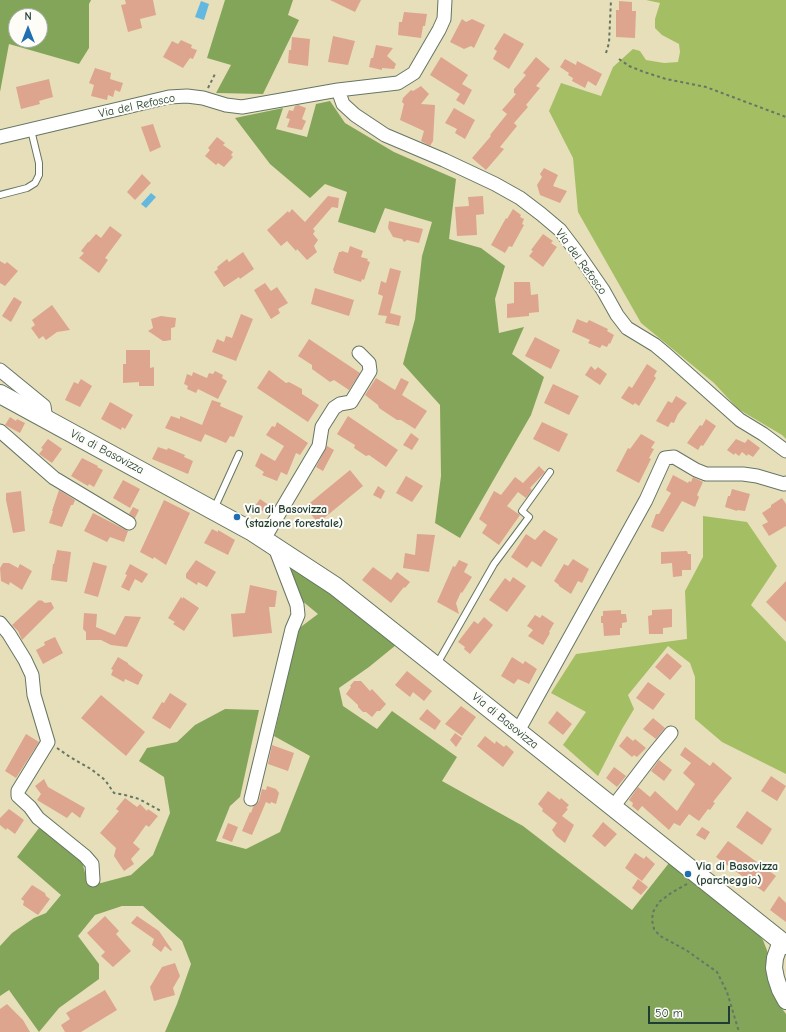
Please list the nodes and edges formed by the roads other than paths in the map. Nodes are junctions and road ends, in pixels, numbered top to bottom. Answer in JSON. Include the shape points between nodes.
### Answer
{"nodes":[{"id":1,"x":445,"y":0,"type":"edge"},
{"id":2,"x":338,"y":90,"type":"junction"},
{"id":3,"x":31,"y":130,"type":"junction"},
{"id":4,"x":0,"y":137,"type":"edge"},
{"id":5,"x":0,"y":195,"type":"edge"},
{"id":6,"x":359,"y":353,"type":"dead end"},
{"id":7,"x":0,"y":370,"type":"edge"},
{"id":8,"x":0,"y":394,"type":"edge"},
{"id":9,"x":46,"y":420,"type":"junction"},
{"id":10,"x":0,"y":431,"type":"edge"},
{"id":11,"x":786,"y":451,"type":"edge"},
{"id":12,"x":238,"y":454,"type":"dead end"},
{"id":13,"x":550,"y":472,"type":"dead end"},
{"id":14,"x":785,"y":483,"type":"edge"},
{"id":15,"x":214,"y":510,"type":"junction"},
{"id":16,"x":129,"y":523,"type":"dead end"},
{"id":17,"x":269,"y":542,"type":"junction"},
{"id":18,"x":0,"y":622,"type":"edge"},
{"id":19,"x":436,"y":666,"type":"junction"},
{"id":20,"x":518,"y":731,"type":"junction"},
{"id":21,"x":671,"y":733,"type":"dead end"},
{"id":22,"x":251,"y":799,"type":"dead end"},
{"id":23,"x":613,"y":807,"type":"junction"},
{"id":24,"x":93,"y":880,"type":"dead end"},
{"id":25,"x":784,"y":943,"type":"edge"},
{"id":26,"x":786,"y":1001,"type":"edge"}],
"edges":[{"from":1,"to":2,"type":"street","name":"Via del Refosco","via":[[444,19],[440,30],[414,73],[398,83]]},
{"from":2,"to":3,"type":"street","name":"Via del Refosco","via":[[242,107],[203,98],[169,97]]},
{"from":2,"to":11,"type":"street","name":"Via del Refosco","via":[[343,104],[354,115],[385,135],[495,184],[541,214],[560,230],[576,251],[627,328],[667,355],[740,420]]},
{"from":3,"to":4,"type":"street","name":"Via del Refosco"},
{"from":3,"to":5,"type":"lane","via":[[39,163],[39,175],[35,183],[27,188]]},
{"from":6,"to":17,"type":"street","via":[[369,363],[370,371],[351,402],[334,408],[322,428],[319,446]]},
{"from":7,"to":9,"type":"street","via":[[44,406]]},
{"from":8,"to":9,"type":"main road","name":"Via di Basovizza"},
{"from":9,"to":15,"type":"main road","name":"Via di Basovizza"},
{"from":10,"to":16,"type":"street","via":[[54,478]]},
{"from":12,"to":15,"type":"lane"},
{"from":13,"to":19,"type":"lane","via":[[522,512],[529,517],[494,564]]},
{"from":14,"to":20,"type":"street","via":[[742,474],[706,474],[674,457],[665,458],[646,500]]},
{"from":15,"to":17,"type":"main road","name":"Via di Basovizza"},
{"from":17,"to":19,"type":"main road","name":"Via di Basovizza","via":[[335,586]]},
{"from":17,"to":22,"type":"street","via":[[297,605],[298,615],[292,629]]},
{"from":18,"to":24,"type":"street","via":[[32,675],[34,695],[48,742],[18,791],[18,796],[38,818],[85,856],[92,864]]},
{"from":19,"to":20,"type":"main road","name":"Via di Basovizza"},
{"from":20,"to":23,"type":"main road","name":"Via di Basovizza"},
{"from":21,"to":23,"type":"street"},
{"from":23,"to":25,"type":"main road","name":"Via di Basovizza"},
{"from":25,"to":26,"type":"street","via":[[775,958],[774,968]]}]}
